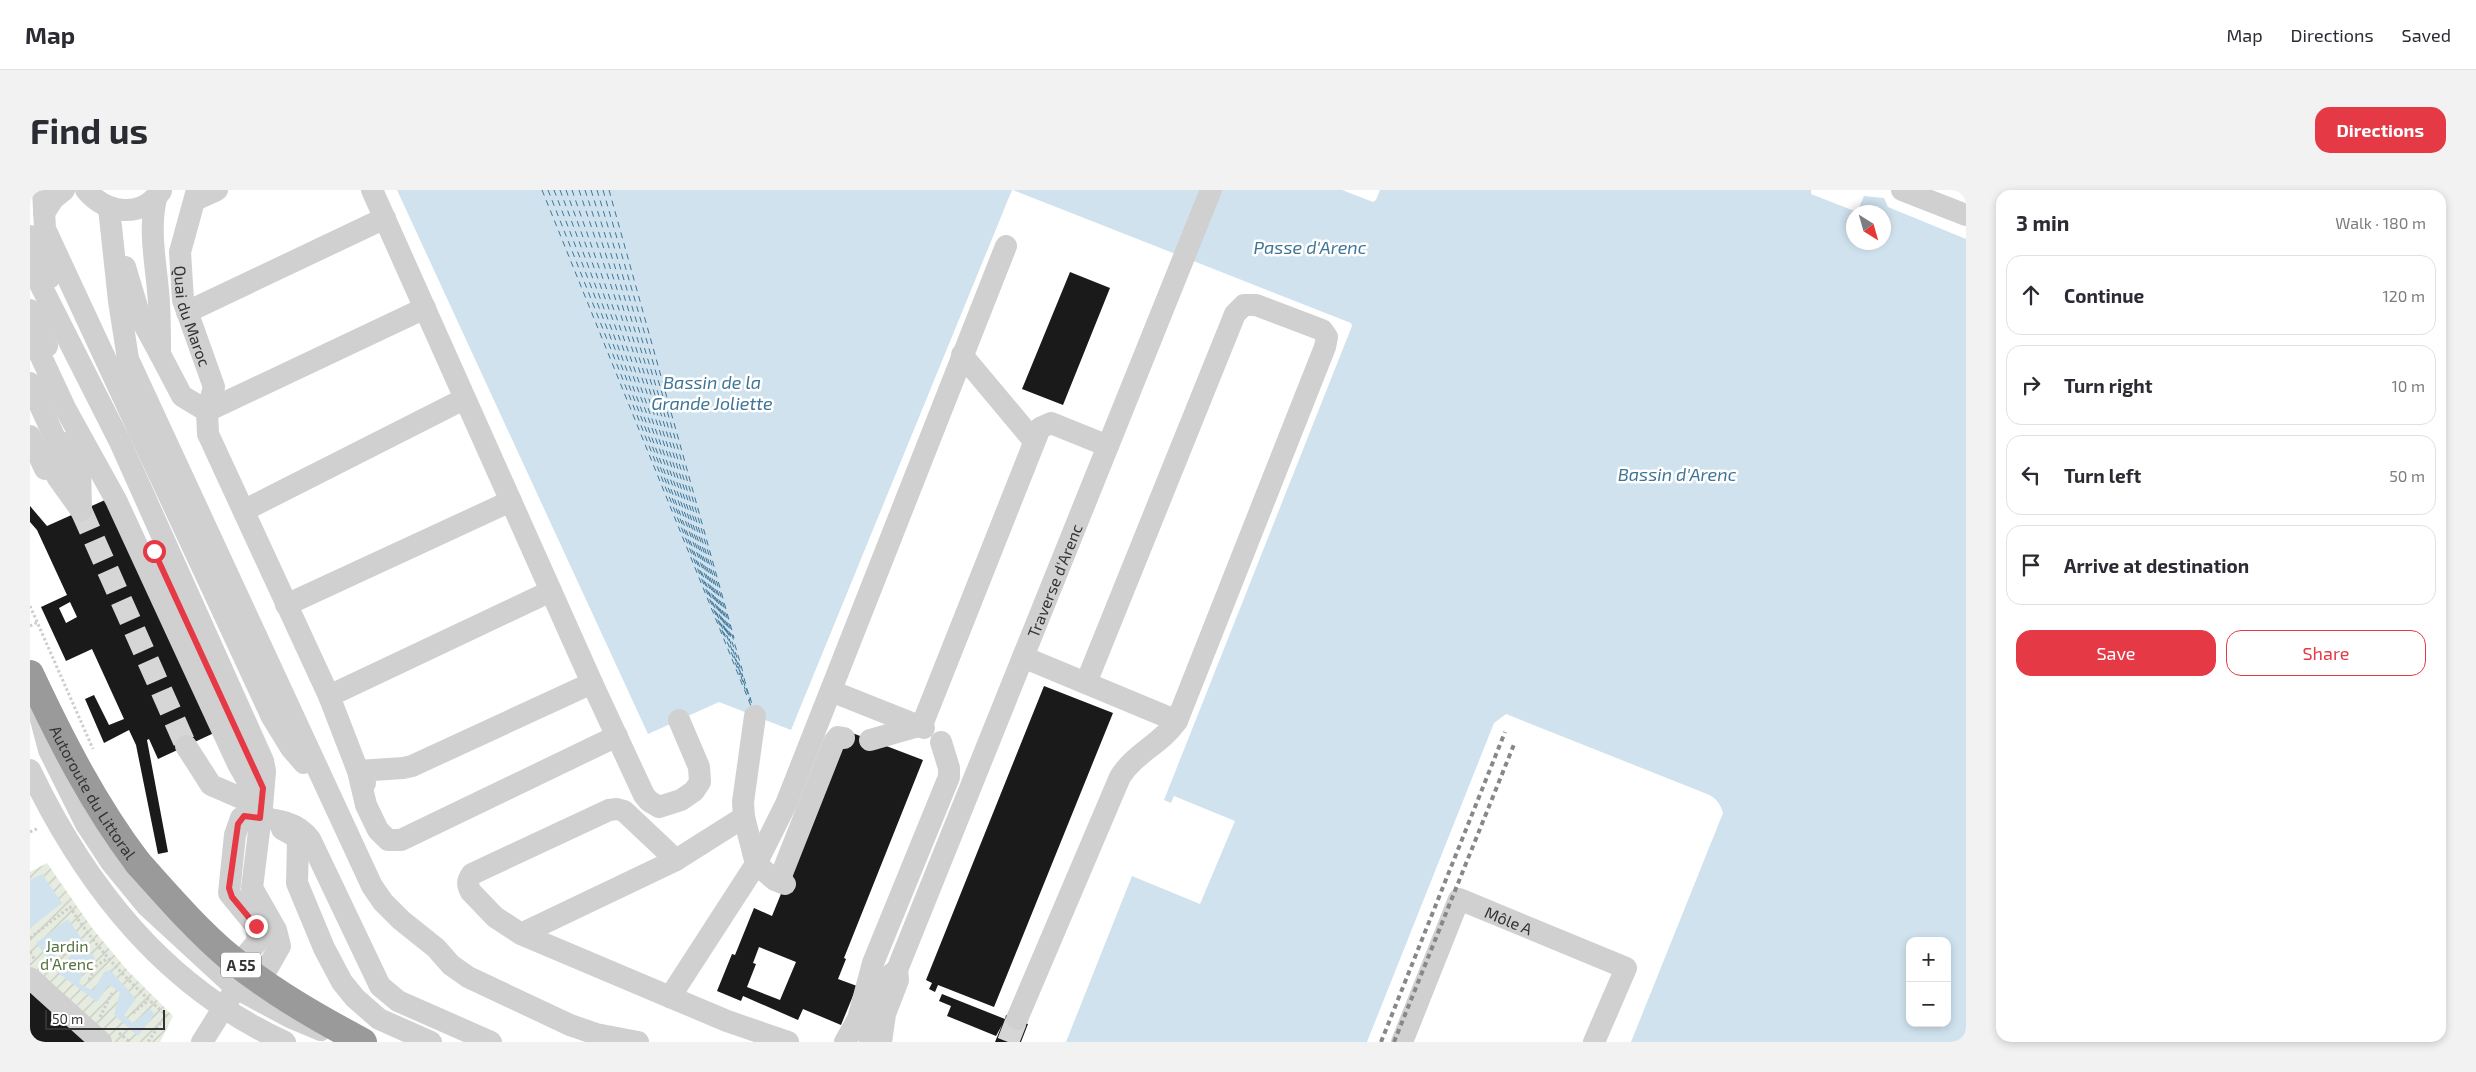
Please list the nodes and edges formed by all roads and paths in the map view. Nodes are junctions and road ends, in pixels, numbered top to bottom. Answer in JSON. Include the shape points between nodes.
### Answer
{"nodes":[{"id":1,"x":43,"y":190,"type":"edge"},
{"id":2,"x":64,"y":190,"type":"edge"},
{"id":3,"x":86,"y":190,"type":"edge"},
{"id":4,"x":218,"y":190,"type":"edge"},
{"id":5,"x":372,"y":190,"type":"edge"},
{"id":6,"x":1210,"y":190,"type":"edge"},
{"id":7,"x":1902,"y":190,"type":"edge"},
{"id":8,"x":159,"y":194,"type":"edge"},
{"id":9,"x":196,"y":195,"type":"edge"},
{"id":10,"x":109,"y":208,"type":"junction"},
{"id":11,"x":44,"y":213,"type":"junction"},
{"id":12,"x":1966,"y":215,"type":"edge"},
{"id":13,"x":385,"y":218,"type":"junction"},
{"id":14,"x":30,"y":236,"type":"edge"},
{"id":15,"x":1006,"y":246,"type":"dead end"},
{"id":16,"x":30,"y":250,"type":"edge"},
{"id":17,"x":30,"y":264,"type":"edge"},
{"id":18,"x":30,"y":282,"type":"edge"},
{"id":19,"x":30,"y":296,"type":"edge"},
{"id":20,"x":425,"y":308,"type":"junction"},
{"id":21,"x":30,"y":310,"type":"edge"},
{"id":22,"x":188,"y":312,"type":"junction"},
{"id":23,"x":30,"y":333,"type":"edge"},
{"id":24,"x":30,"y":350,"type":"edge"},
{"id":25,"x":160,"y":354,"type":"junction"},
{"id":26,"x":962,"y":356,"type":"junction"},
{"id":27,"x":30,"y":367,"type":"edge"},
{"id":28,"x":30,"y":383,"type":"edge"},
{"id":29,"x":96,"y":397,"type":"junction"},
{"id":30,"x":464,"y":399,"type":"junction"},
{"id":31,"x":30,"y":401,"type":"edge"},
{"id":32,"x":206,"y":411,"type":"junction"},
{"id":33,"x":30,"y":420,"type":"edge"},
{"id":34,"x":30,"y":436,"type":"edge"},
{"id":35,"x":1034,"y":441,"type":"junction"},
{"id":36,"x":1108,"y":446,"type":"junction"},
{"id":37,"x":118,"y":472,"type":"junction"},
{"id":38,"x":511,"y":501,"type":"junction"},
{"id":39,"x":81,"y":510,"type":"junction"},
{"id":40,"x":245,"y":510,"type":"junction"},
{"id":41,"x":551,"y":591,"type":"junction"},
{"id":42,"x":286,"y":605,"type":"junction"},
{"id":43,"x":30,"y":606,"type":"edge"},
{"id":44,"x":38,"y":622,"type":"junction"},
{"id":45,"x":30,"y":626,"type":"edge"},
{"id":46,"x":1024,"y":657,"type":"junction"},
{"id":47,"x":30,"y":674,"type":"edge"},
{"id":48,"x":592,"y":683,"type":"junction"},
{"id":49,"x":1086,"y":683,"type":"junction"},
{"id":50,"x":831,"y":691,"type":"junction"},
{"id":51,"x":30,"y":694,"type":"edge"},
{"id":52,"x":329,"y":696,"type":"junction"},
{"id":53,"x":755,"y":716,"type":"dead end"},
{"id":54,"x":679,"y":720,"type":"dead end"},
{"id":55,"x":1177,"y":721,"type":"junction"},
{"id":56,"x":922,"y":725,"type":"junction"},
{"id":57,"x":616,"y":736,"type":"junction"},
{"id":58,"x":844,"y":738,"type":"dead end"},
{"id":59,"x":870,"y":740,"type":"dead end"},
{"id":60,"x":941,"y":742,"type":"junction"},
{"id":61,"x":186,"y":746,"type":"tunnel mouth"},
{"id":62,"x":94,"y":752,"type":"dead end"},
{"id":63,"x":30,"y":770,"type":"edge"},
{"id":64,"x":358,"y":771,"type":"junction"},
{"id":65,"x":976,"y":772,"type":"junction"},
{"id":66,"x":330,"y":799,"type":"junction"},
{"id":67,"x":261,"y":810,"type":"junction"},
{"id":68,"x":384,"y":817,"type":"dead end"},
{"id":69,"x":744,"y":817,"type":"junction"},
{"id":70,"x":40,"y":828,"type":"dead end"},
{"id":71,"x":30,"y":832,"type":"edge"},
{"id":72,"x":676,"y":860,"type":"junction"},
{"id":73,"x":756,"y":864,"type":"junction"},
{"id":74,"x":521,"y":934,"type":"junction"},
{"id":75,"x":30,"y":938,"type":"edge"},
{"id":76,"x":71,"y":946,"type":"dead end"},
{"id":77,"x":108,"y":958,"type":"junction"},
{"id":78,"x":897,"y":970,"type":"junction"},
{"id":79,"x":89,"y":980,"type":"dead end"},
{"id":80,"x":33,"y":981,"type":"edge"},
{"id":81,"x":236,"y":988,"type":"junction"},
{"id":82,"x":884,"y":990,"type":"junction"},
{"id":83,"x":112,"y":993,"type":"dead end"},
{"id":84,"x":670,"y":997,"type":"junction"},
{"id":85,"x":149,"y":1000,"type":"junction"},
{"id":86,"x":222,"y":1008,"type":"junction"},
{"id":87,"x":133,"y":1013,"type":"dead end"},
{"id":88,"x":886,"y":1014,"type":"junction"},
{"id":89,"x":1017,"y":1019,"type":"tunnel mouth"},
{"id":90,"x":96,"y":1038,"type":"edge"},
{"id":91,"x":598,"y":1039,"type":"edge"},
{"id":92,"x":148,"y":1042,"type":"edge"},
{"id":93,"x":202,"y":1042,"type":"edge"},
{"id":94,"x":285,"y":1042,"type":"edge"},
{"id":95,"x":350,"y":1042,"type":"edge"},
{"id":96,"x":363,"y":1042,"type":"edge"},
{"id":97,"x":431,"y":1042,"type":"edge"},
{"id":98,"x":491,"y":1042,"type":"edge"},
{"id":99,"x":638,"y":1042,"type":"edge"},
{"id":100,"x":788,"y":1042,"type":"edge"},
{"id":101,"x":845,"y":1042,"type":"edge"},
{"id":102,"x":861,"y":1042,"type":"edge"},
{"id":103,"x":882,"y":1042,"type":"edge"},
{"id":104,"x":1402,"y":1042,"type":"edge"},
{"id":105,"x":1594,"y":1042,"type":"edge"}],
"edges":[{"from":1,"to":11,"type":"street"},
{"from":2,"to":11,"type":"street","via":[[53,198]]},
{"from":3,"to":10,"type":"street"},
{"from":4,"to":9,"type":"street"},
{"from":5,"to":13,"type":"street"},
{"from":6,"to":36,"type":"street","name":"Traverse d'Arenc"},
{"from":7,"to":12,"type":"street"},
{"from":8,"to":10,"type":"street","via":[[134,210]]},
{"from":8,"to":25,"type":"street","via":[[152,215],[151,238],[159,302]]},
{"from":9,"to":22,"type":"street","name":"Quai du Maroc","via":[[180,252],[183,300]]},
{"from":10,"to":25,"type":"street","via":[[140,317]]},
{"from":10,"to":66,"type":"street","via":[[118,301],[128,359]]},
{"from":11,"to":66,"type":"street","via":[[45,229],[272,716],[291,748]]},
{"from":13,"to":20,"type":"street"},
{"from":13,"to":22,"type":"street"},
{"from":14,"to":29,"type":"street","via":[[66,316]]},
{"from":15,"to":26,"type":"street"},
{"from":16,"to":29,"type":"street"},
{"from":17,"to":29,"type":"street"},
{"from":18,"to":37,"type":"street","via":[[94,414]]},
{"from":19,"to":37,"type":"street"},
{"from":20,"to":30,"type":"street"},
{"from":20,"to":32,"type":"street"},
{"from":21,"to":37,"type":"street","via":[[68,392]]},
{"from":22,"to":32,"type":"street","name":"Quai du Maroc","via":[[214,386]]},
{"from":23,"to":67,"type":"street","via":[[64,408],[116,500]]},
{"from":24,"to":39,"type":"street","via":[[80,465]]},
{"from":25,"to":32,"type":"street","via":[[182,396]]},
{"from":26,"to":35,"type":"street"},
{"from":26,"to":50,"type":"street"},
{"from":27,"to":39,"type":"street","via":[[75,465]]},
{"from":28,"to":39,"type":"street","via":[[72,475]]},
{"from":29,"to":67,"type":"street","via":[[120,442],[264,761]]},
{"from":30,"to":38,"type":"street"},
{"from":30,"to":40,"type":"street"},
{"from":31,"to":39,"type":"street"},
{"from":32,"to":40,"type":"street","via":[[208,434]]},
{"from":33,"to":39,"type":"street","via":[[58,478]]},
{"from":34,"to":39,"type":"street","via":[[49,477]]},
{"from":35,"to":36,"type":"street","via":[[1040,428],[1051,423]]},
{"from":35,"to":56,"type":"street"},
{"from":36,"to":46,"type":"street","name":"Traverse d'Arenc"},
{"from":37,"to":67,"type":"street"},
{"from":38,"to":41,"type":"street"},
{"from":38,"to":42,"type":"street"},
{"from":40,"to":42,"type":"street"},
{"from":41,"to":48,"type":"street"},
{"from":41,"to":52,"type":"street"},
{"from":42,"to":52,"type":"street"},
{"from":43,"to":44,"type":"path"},
{"from":44,"to":45,"type":"path"},
{"from":44,"to":62,"type":"path"},
{"from":46,"to":49,"type":"street"},
{"from":46,"to":65,"type":"street","name":"Traverse d'Arenc"},
{"from":47,"to":96,"type":"highway","name":"Autoroute du Littoral","number":"A 55","bridge":true,"via":[[113,831],[184,915],[229,956],[272,988]]},
{"from":48,"to":57,"type":"street"},
{"from":48,"to":64,"type":"street","via":[[412,766]]},
{"from":49,"to":55,"type":"street"},
{"from":49,"to":55,"type":"street","via":[[1235,314],[1244,305],[1256,305],[1316,328],[1325,334],[1325,347]]},
{"from":50,"to":56,"type":"street"},
{"from":50,"to":73,"type":"street","via":[[786,804]]},
{"from":51,"to":81,"type":"street","via":[[50,750],[86,824],[111,862],[160,920],[182,936]]},
{"from":52,"to":64,"type":"street"},
{"from":53,"to":69,"type":"street","via":[[743,802]]},
{"from":54,"to":57,"type":"street","via":[[699,767],[700,782],[691,794],[662,807],[644,795]]},
{"from":55,"to":89,"type":"street","via":[[1166,734],[1136,756],[1120,777]]},
{"from":56,"to":59,"type":"street"},
{"from":56,"to":60,"type":"street"},
{"from":57,"to":64,"type":"street","via":[[394,842],[382,835],[374,823]]},
{"from":58,"to":73,"type":"street","via":[[838,737],[834,742],[782,882]]},
{"from":60,"to":65,"type":"street"},
{"from":60,"to":101,"type":"street","via":[[949,777],[873,963],[858,1019]]},
{"from":61,"to":67,"type":"street","via":[[211,785]]},
{"from":63,"to":86,"type":"street","via":[[72,850],[114,906],[163,960]]},
{"from":64,"to":68,"type":"street"},
{"from":65,"to":78,"type":"street","name":"Traverse d'Arenc"},
{"from":66,"to":91,"type":"street","via":[[365,874],[383,902],[451,965],[468,977]]},
{"from":67,"to":81,"type":"street","via":[[244,816],[235,835],[229,893],[251,918],[259,935],[248,953]]},
{"from":67,"to":97,"type":"street","via":[[298,841],[298,888],[324,948],[347,989],[379,1019]]},
{"from":67,"to":98,"type":"street","via":[[305,832],[310,839],[380,986],[398,1001]]},
{"from":69,"to":72,"type":"street"},
{"from":69,"to":73,"type":"street"},
{"from":70,"to":71,"type":"path"},
{"from":72,"to":74,"type":"street"},
{"from":72,"to":74,"type":"street","via":[[624,811],[616,809],[472,874],[468,880],[471,892],[495,918]]},
{"from":73,"to":84,"type":"street"},
{"from":74,"to":84,"type":"street"},
{"from":75,"to":77,"type":"path","via":[[70,907]]},
{"from":76,"to":80,"type":"path"},
{"from":77,"to":79,"type":"path","via":[[95,967]]},
{"from":77,"to":85,"type":"path"},
{"from":78,"to":82,"type":"street","name":"Traverse d'Arenc","via":[[889,976]]},
{"from":78,"to":88,"type":"street","name":"Traverse d'Arenc","via":[[898,980]]},
{"from":80,"to":90,"type":"street"},
{"from":81,"to":86,"type":"street"},
{"from":81,"to":95,"type":"street","via":[[290,1017]]},
{"from":82,"to":88,"type":"street"},
{"from":82,"to":102,"type":"street","name":"Traverse d'Arenc"},
{"from":83,"to":90,"type":"path"},
{"from":84,"to":100,"type":"street"},
{"from":85,"to":87,"type":"path"},
{"from":85,"to":92,"type":"path","via":[[166,1015]]},
{"from":86,"to":93,"type":"street"},
{"from":86,"to":94,"type":"street"},
{"from":88,"to":103,"type":"street","name":"Traverse d'Arenc"},
{"from":91,"to":99,"type":"street"},
{"from":104,"to":105,"type":"street","name":"Môle A","via":[[1459,899],[1626,968]]}]}
